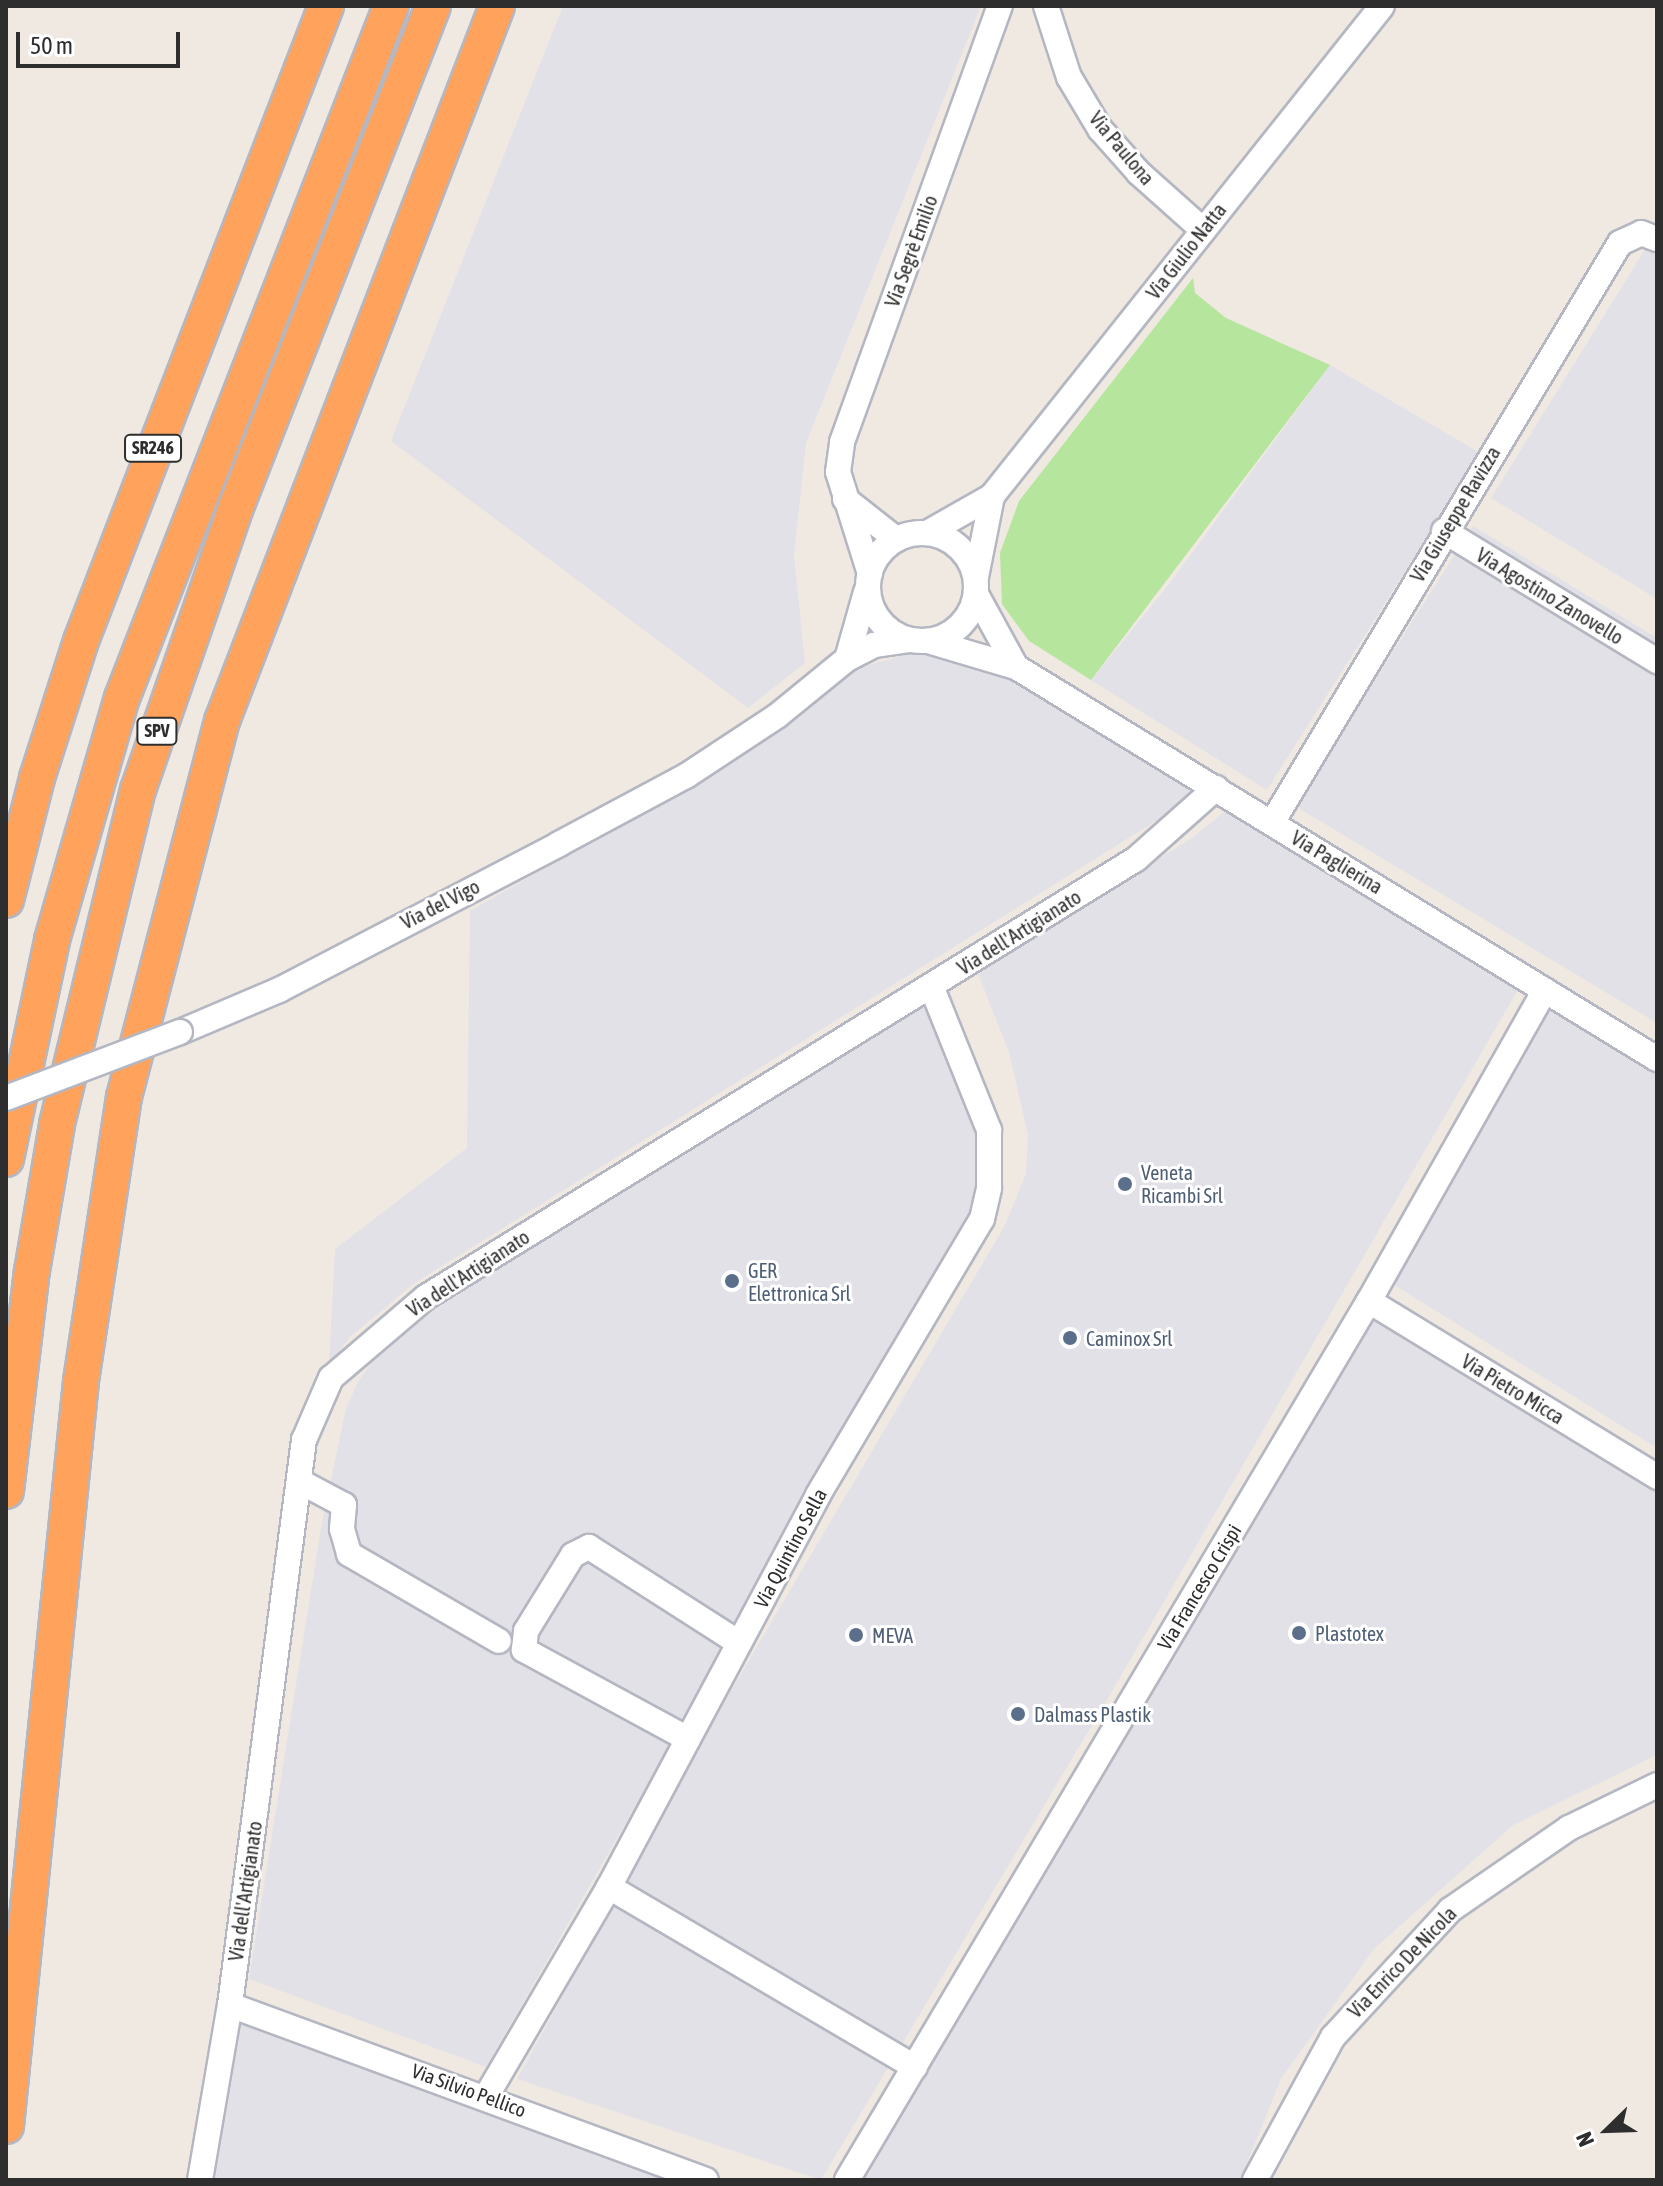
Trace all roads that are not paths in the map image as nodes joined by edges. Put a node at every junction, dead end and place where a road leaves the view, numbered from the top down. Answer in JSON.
{"nodes":[{"id":1,"x":326,"y":6,"type":"edge"},
{"id":2,"x":391,"y":6,"type":"edge"},
{"id":3,"x":433,"y":6,"type":"edge"},
{"id":4,"x":497,"y":6,"type":"edge"},
{"id":5,"x":1000,"y":6,"type":"edge"},
{"id":6,"x":1046,"y":6,"type":"edge"},
{"id":7,"x":1382,"y":6,"type":"edge"},
{"id":8,"x":1203,"y":230,"type":"junction"},
{"id":9,"x":1657,"y":239,"type":"edge"},
{"id":10,"x":992,"y":496,"type":"junction"},
{"id":11,"x":845,"y":499,"type":"junction"},
{"id":12,"x":1444,"y":531,"type":"junction"},
{"id":13,"x":929,"y":532,"type":"junction"},
{"id":14,"x":896,"y":539,"type":"junction"},
{"id":15,"x":868,"y":579,"type":"junction"},
{"id":16,"x":976,"y":586,"type":"junction"},
{"id":17,"x":919,"y":640,"type":"junction"},
{"id":18,"x":847,"y":659,"type":"junction"},
{"id":19,"x":1657,"y":661,"type":"edge"},
{"id":20,"x":1016,"y":667,"type":"junction"},
{"id":21,"x":1216,"y":788,"type":"junction"},
{"id":22,"x":1272,"y":823,"type":"junction"},
{"id":23,"x":6,"y":900,"type":"edge"},
{"id":24,"x":931,"y":986,"type":"junction"},
{"id":25,"x":1545,"y":990,"type":"junction"},
{"id":26,"x":1657,"y":1059,"type":"edge"},
{"id":27,"x":6,"y":1098,"type":"edge"},
{"id":28,"x":6,"y":1159,"type":"edge"},
{"id":29,"x":1369,"y":1301,"type":"junction"},
{"id":30,"x":1657,"y":1477,"type":"edge"},
{"id":31,"x":299,"y":1481,"type":"junction"},
{"id":32,"x":6,"y":1491,"type":"edge"},
{"id":33,"x":499,"y":1641,"type":"dead end"},
{"id":34,"x":739,"y":1643,"type":"junction"},
{"id":35,"x":688,"y":1739,"type":"junction"},
{"id":36,"x":1657,"y":1785,"type":"edge"},
{"id":37,"x":609,"y":1887,"type":"junction"},
{"id":38,"x":230,"y":2005,"type":"junction"},
{"id":39,"x":915,"y":2067,"type":"junction"},
{"id":40,"x":487,"y":2095,"type":"junction"},
{"id":41,"x":6,"y":2126,"type":"edge"},
{"id":42,"x":200,"y":2180,"type":"edge"},
{"id":43,"x":706,"y":2180,"type":"edge"},
{"id":44,"x":847,"y":2180,"type":"edge"},
{"id":45,"x":1255,"y":2180,"type":"edge"}],
"edges":[{"from":1,"to":23,"type":"highway","number":"SR246"},
{"from":2,"to":28,"type":"highway","number":"SPV"},
{"from":3,"to":32,"type":"highway","number":"SPV"},
{"from":4,"to":41,"type":"highway"},
{"from":5,"to":11,"type":"street","name":"Via Segrè Emilio"},
{"from":6,"to":8,"type":"street","name":"Via Paulona"},
{"from":7,"to":8,"type":"street","name":"Via Giulio Natta"},
{"from":8,"to":10,"type":"street","name":"Via Giulio Natta"},
{"from":9,"to":12,"type":"street","name":"Via Giuseppe Ravizza"},
{"from":10,"to":13,"type":"street","name":"Via Giulio Natta"},
{"from":10,"to":16,"type":"street","name":"Via Giulio Natta"},
{"from":11,"to":14,"type":"street"},
{"from":11,"to":15,"type":"street","name":"Via Segrè Emilio"},
{"from":12,"to":19,"type":"street","name":"Via Agostino Zanovello"},
{"from":12,"to":22,"type":"street","name":"Via Giuseppe Ravizza"},
{"from":13,"to":14,"type":"street"},
{"from":13,"to":16,"type":"street"},
{"from":14,"to":15,"type":"street"},
{"from":15,"to":17,"type":"street"},
{"from":15,"to":18,"type":"street"},
{"from":16,"to":17,"type":"street"},
{"from":16,"to":20,"type":"street"},
{"from":17,"to":18,"type":"street","name":"Via del Vigo"},
{"from":17,"to":20,"type":"street","name":"Via Paglierina"},
{"from":18,"to":27,"type":"street","name":"Via del Vigo","bridge":true},
{"from":20,"to":21,"type":"street","name":"Via Paglierina"},
{"from":21,"to":22,"type":"street","name":"Via Paglierina"},
{"from":21,"to":24,"type":"street","name":"Via dell'Artigianato"},
{"from":22,"to":25,"type":"street","name":"Via Paglierina"},
{"from":24,"to":31,"type":"street","name":"Via dell'Artigianato"},
{"from":24,"to":34,"type":"street","name":"Via Quintino Sella"},
{"from":25,"to":26,"type":"street","name":"Via Paglierina"},
{"from":25,"to":29,"type":"street","name":"Via Francesco Crispi"},
{"from":29,"to":30,"type":"street","name":"Via Pietro Micca"},
{"from":29,"to":39,"type":"street","name":"Via Francesco Crispi"},
{"from":31,"to":33,"type":"street"},
{"from":31,"to":38,"type":"street","name":"Via dell'Artigianato"},
{"from":34,"to":35,"type":"street","name":"Via Quintino Sella"},
{"from":34,"to":35,"type":"street"},
{"from":35,"to":37,"type":"street","name":"Via Quintino Sella"},
{"from":36,"to":45,"type":"street","name":"Via Enrico De Nicola"},
{"from":37,"to":39,"type":"street"},
{"from":37,"to":40,"type":"street","name":"Via Quintino Sella"},
{"from":38,"to":40,"type":"street","name":"Via Silvio Pellico"},
{"from":38,"to":42,"type":"street","name":"Via dell'Artigianato"},
{"from":39,"to":44,"type":"street","name":"Via Francesco Crispi"},
{"from":40,"to":43,"type":"street","name":"Via Silvio Pellico"}]}
